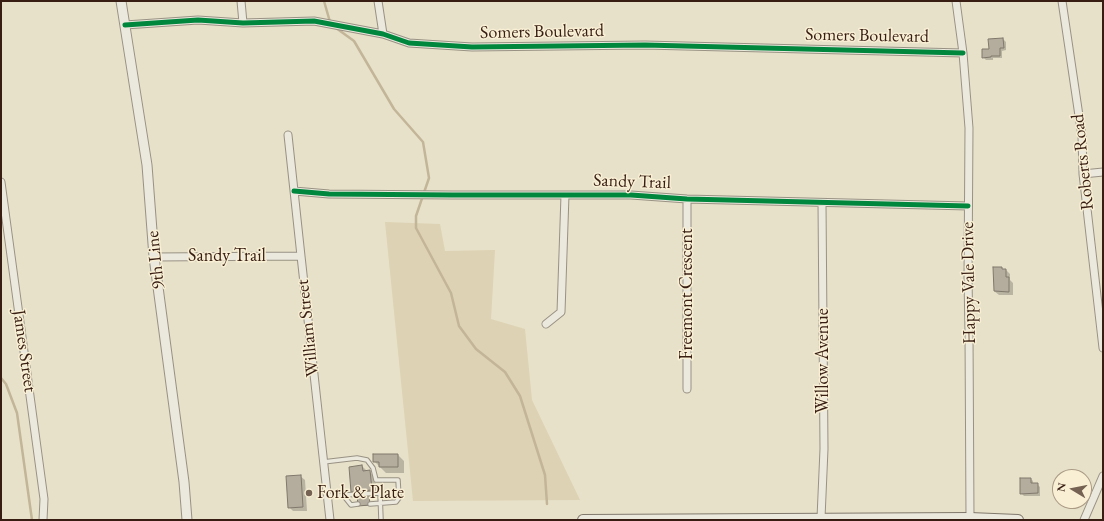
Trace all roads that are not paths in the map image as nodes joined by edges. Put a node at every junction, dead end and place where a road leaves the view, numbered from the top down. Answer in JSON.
{"nodes":[{"id":1,"x":121,"y":1,"type":"edge"},
{"id":2,"x":241,"y":1,"type":"edge"},
{"id":3,"x":378,"y":1,"type":"edge"},
{"id":4,"x":956,"y":1,"type":"edge"},
{"id":5,"x":1062,"y":1,"type":"edge"},
{"id":6,"x":243,"y":22,"type":"junction"},
{"id":7,"x":125,"y":25,"type":"junction"},
{"id":8,"x":383,"y":34,"type":"junction"},
{"id":9,"x":963,"y":53,"type":"junction"},
{"id":10,"x":288,"y":136,"type":"dead end"},
{"id":11,"x":1103,"y":172,"type":"edge"},
{"id":12,"x":1083,"y":174,"type":"junction"},
{"id":13,"x":1,"y":182,"type":"edge"},
{"id":14,"x":294,"y":191,"type":"junction"},
{"id":15,"x":565,"y":195,"type":"junction"},
{"id":16,"x":687,"y":198,"type":"junction"},
{"id":17,"x":822,"y":203,"type":"junction"},
{"id":18,"x":968,"y":206,"type":"junction"},
{"id":19,"x":300,"y":256,"type":"junction"},
{"id":20,"x":154,"y":257,"type":"junction"},
{"id":21,"x":546,"y":324,"type":"dead end"},
{"id":22,"x":1103,"y":348,"type":"edge"},
{"id":23,"x":687,"y":389,"type":"dead end"},
{"id":24,"x":323,"y":462,"type":"junction"},
{"id":25,"x":1103,"y":476,"type":"edge"},
{"id":26,"x":343,"y":495,"type":"junction"},
{"id":27,"x":327,"y":496,"type":"junction"},
{"id":28,"x":381,"y":503,"type":"junction"},
{"id":29,"x":358,"y":504,"type":"dead end"},
{"id":30,"x":370,"y":504,"type":"dead end"},
{"id":31,"x":821,"y":518,"type":"junction"},
{"id":32,"x":970,"y":518,"type":"junction"},
{"id":33,"x":43,"y":520,"type":"edge"},
{"id":34,"x":187,"y":520,"type":"edge"},
{"id":35,"x":330,"y":520,"type":"edge"},
{"id":36,"x":381,"y":520,"type":"edge"},
{"id":37,"x":583,"y":520,"type":"edge"},
{"id":38,"x":635,"y":520,"type":"edge"},
{"id":39,"x":1018,"y":520,"type":"edge"},
{"id":40,"x":1084,"y":520,"type":"edge"}],
"edges":[{"from":1,"to":7,"type":"street","name":"9th Line"},
{"from":2,"to":6,"type":"street"},
{"from":3,"to":8,"type":"street"},
{"from":4,"to":9,"type":"street","name":"Happy Vale Drive"},
{"from":5,"to":12,"type":"street","name":"Roberts Road"},
{"from":6,"to":7,"type":"street","name":"Somers Boulevard"},
{"from":6,"to":8,"type":"street","name":"Somers Boulevard"},
{"from":7,"to":20,"type":"street","name":"9th Line"},
{"from":8,"to":9,"type":"street","name":"Somers Boulevard"},
{"from":9,"to":18,"type":"street","name":"Happy Vale Drive"},
{"from":10,"to":14,"type":"street","name":"William Street"},
{"from":11,"to":12,"type":"street"},
{"from":12,"to":22,"type":"street","name":"Roberts Road"},
{"from":13,"to":33,"type":"street","name":"James Street"},
{"from":14,"to":15,"type":"street","name":"Sandy Trail"},
{"from":14,"to":19,"type":"street","name":"William Street"},
{"from":15,"to":16,"type":"street","name":"Sandy Trail"},
{"from":15,"to":21,"type":"street"},
{"from":16,"to":17,"type":"street","name":"Sandy Trail"},
{"from":16,"to":23,"type":"street","name":"Freemont Crescent"},
{"from":17,"to":18,"type":"street","name":"Sandy Trail"},
{"from":17,"to":31,"type":"street","name":"Willow Avenue"},
{"from":18,"to":32,"type":"street","name":"Happy Vale Drive"},
{"from":19,"to":20,"type":"street","name":"Sandy Trail"},
{"from":19,"to":24,"type":"street","name":"William Street"},
{"from":20,"to":34,"type":"street","name":"9th Line"},
{"from":24,"to":27,"type":"street","name":"William Street"},
{"from":24,"to":28,"type":"lane"},
{"from":25,"to":40,"type":"street"},
{"from":26,"to":27,"type":"lane"},
{"from":26,"to":28,"type":"lane"},
{"from":26,"to":29,"type":"lane"},
{"from":27,"to":35,"type":"street","name":"William Street"},
{"from":28,"to":30,"type":"lane"},
{"from":28,"to":36,"type":"lane"},
{"from":31,"to":32,"type":"main road"},
{"from":31,"to":38,"type":"main road"},
{"from":32,"to":39,"type":"main road"},
{"from":37,"to":38,"type":"main road"}]}
